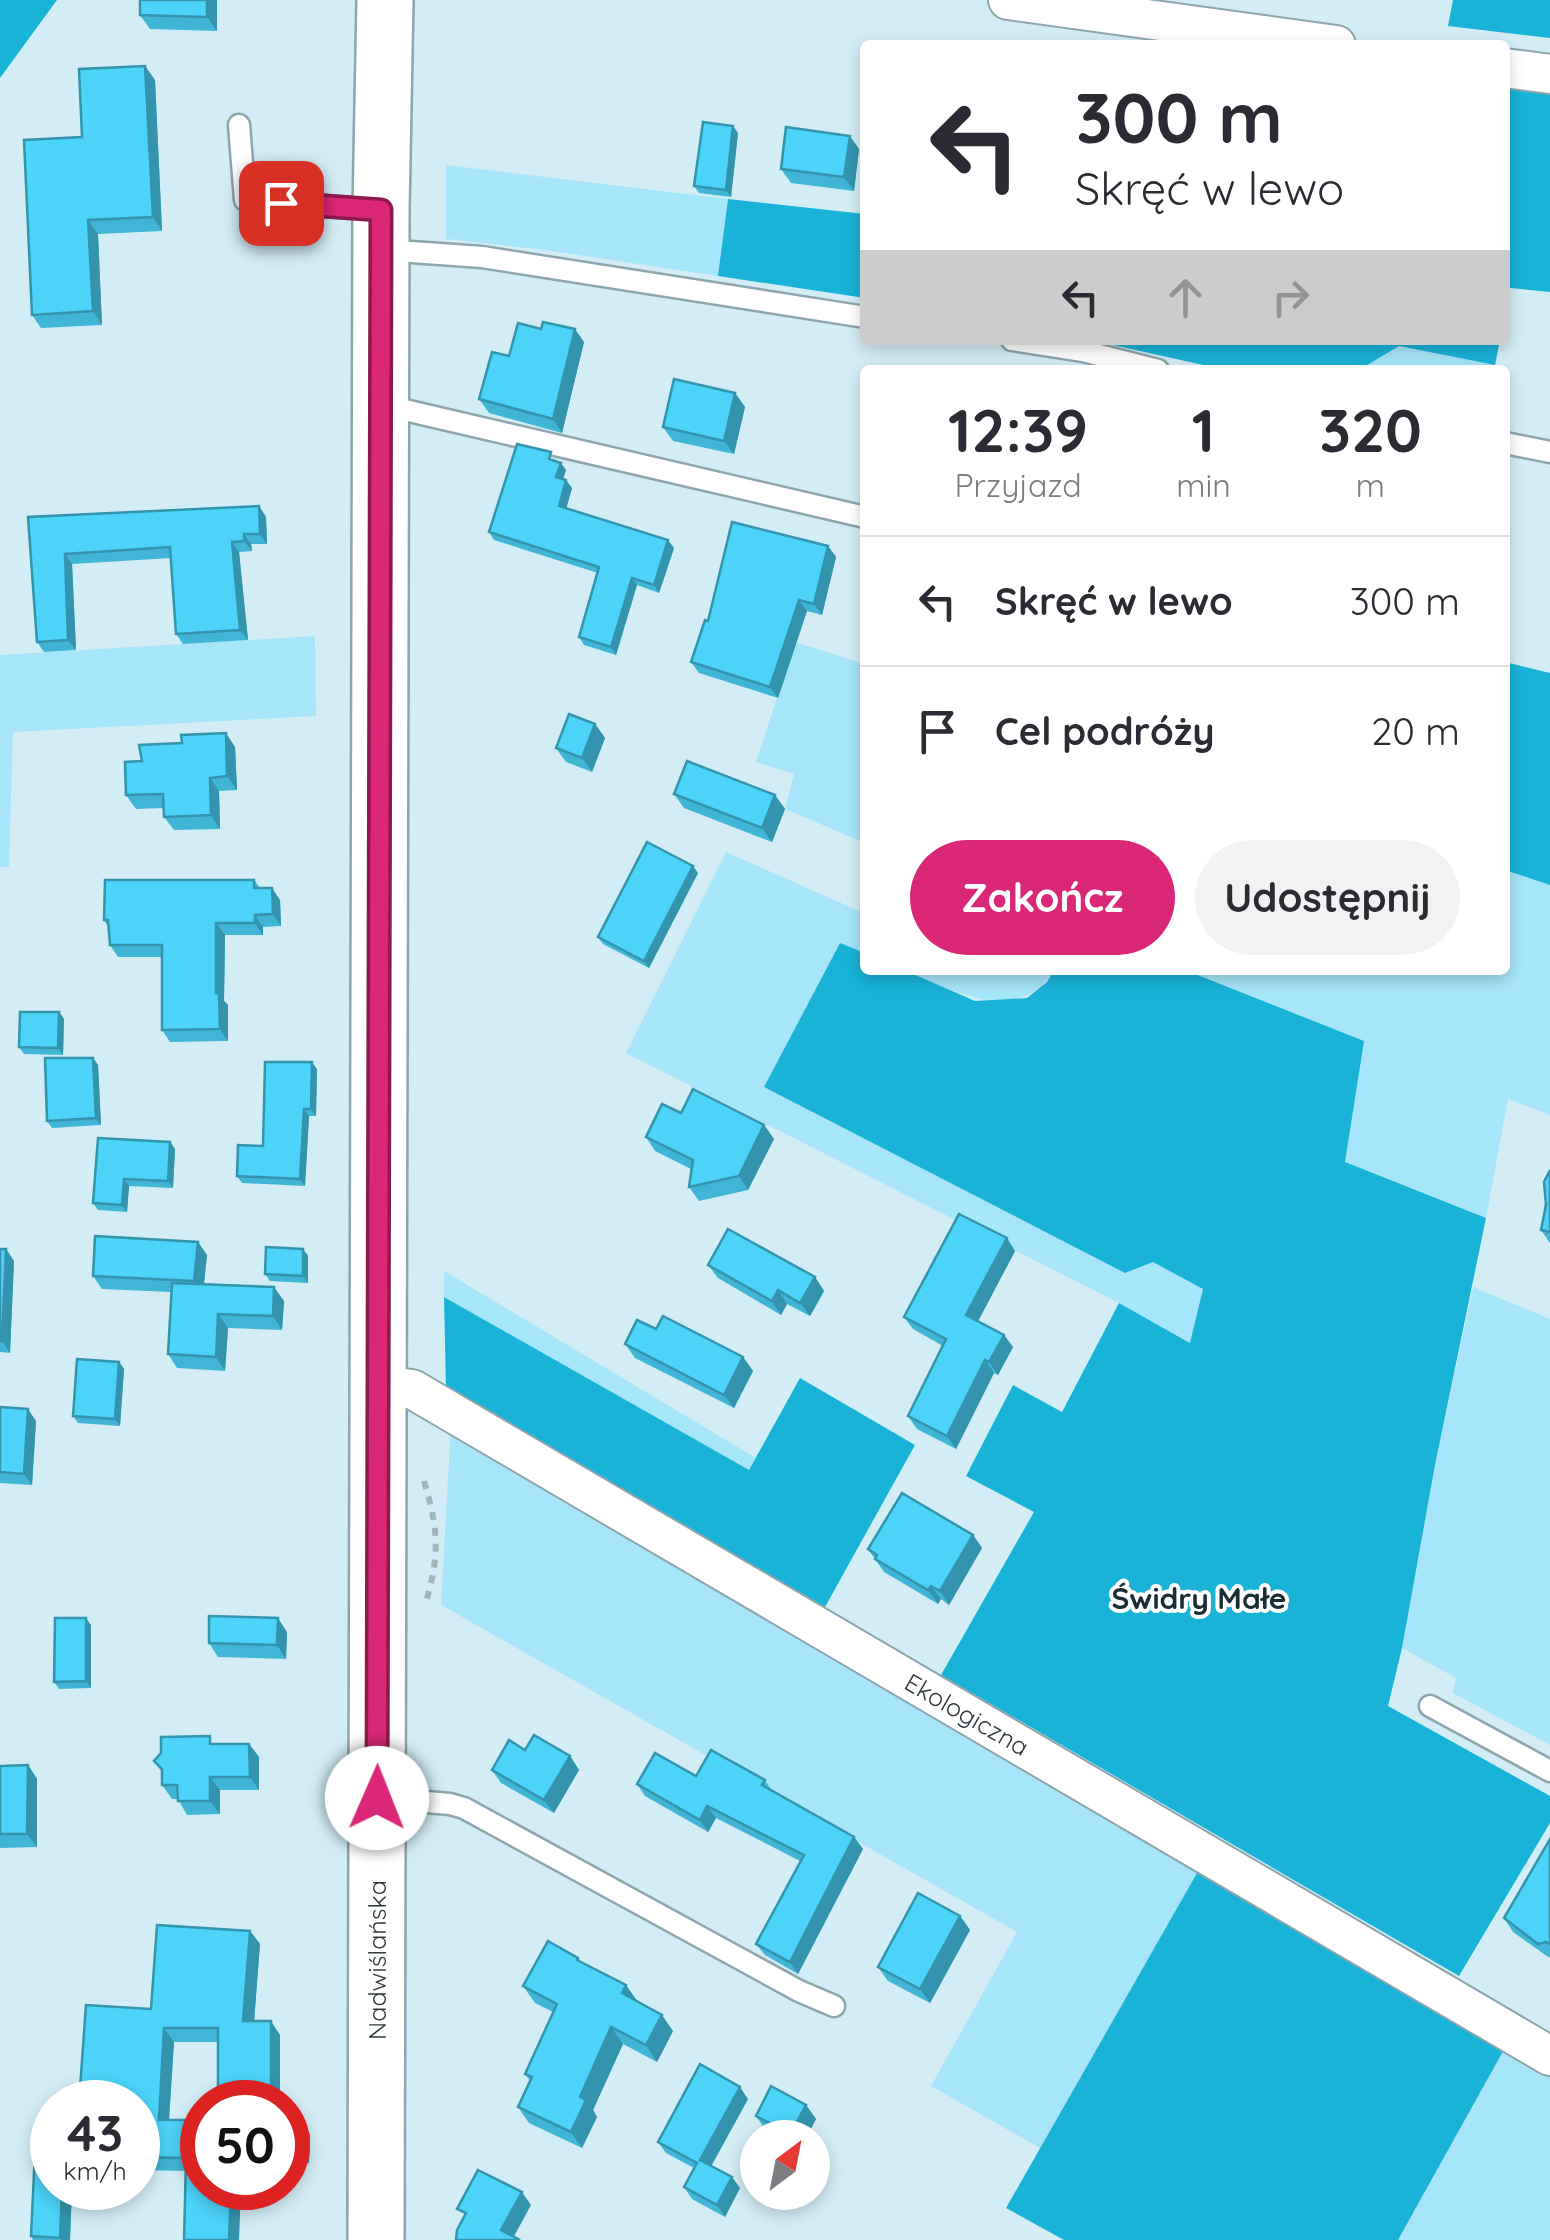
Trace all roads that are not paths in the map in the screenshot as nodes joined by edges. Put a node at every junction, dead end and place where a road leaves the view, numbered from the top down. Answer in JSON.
{"nodes":[{"id":1,"x":385,"y":0,"type":"edge"},
{"id":2,"x":1008,"y":0,"type":"edge"},
{"id":3,"x":1300,"y":40,"type":"edge"},
{"id":4,"x":1510,"y":69,"type":"edge"},
{"id":5,"x":1549,"y":74,"type":"edge"},
{"id":6,"x":239,"y":125,"type":"dead end"},
{"id":7,"x":381,"y":230,"type":"junction"},
{"id":8,"x":860,"y":316,"type":"edge"},
{"id":9,"x":1045,"y":345,"type":"edge"},
{"id":10,"x":1139,"y":365,"type":"edge"},
{"id":11,"x":381,"y":405,"type":"junction"},
{"id":12,"x":1510,"y":444,"type":"edge"},
{"id":13,"x":1550,"y":452,"type":"edge"},
{"id":14,"x":860,"y":516,"type":"edge"},
{"id":15,"x":380,"y":1386,"type":"junction"},
{"id":16,"x":1430,"y":1706,"type":"dead end"},
{"id":17,"x":1550,"y":1771,"type":"edge"},
{"id":18,"x":377,"y":1798,"type":"junction"},
{"id":19,"x":834,"y":2006,"type":"dead end"},
{"id":20,"x":1550,"y":2056,"type":"edge"},
{"id":21,"x":376,"y":2240,"type":"edge"}],
"edges":[{"from":1,"to":7,"type":"main road","name":"Nadwiślańska"},
{"from":2,"to":3,"type":"street"},
{"from":4,"to":5,"type":"street"},
{"from":6,"to":7,"type":"lane"},
{"from":7,"to":8,"type":"lane"},
{"from":7,"to":11,"type":"main road","name":"Nadwiślańska"},
{"from":9,"to":10,"type":"lane"},
{"from":11,"to":14,"type":"lane"},
{"from":11,"to":15,"type":"main road","name":"Nadwiślańska"},
{"from":12,"to":13,"type":"lane"},
{"from":15,"to":18,"type":"main road","name":"Nadwiślańska"},
{"from":15,"to":20,"type":"street","name":"Ekologiczna"},
{"from":16,"to":17,"type":"lane"},
{"from":18,"to":19,"type":"lane"},
{"from":18,"to":21,"type":"main road","name":"Nadwiślańska"}]}
